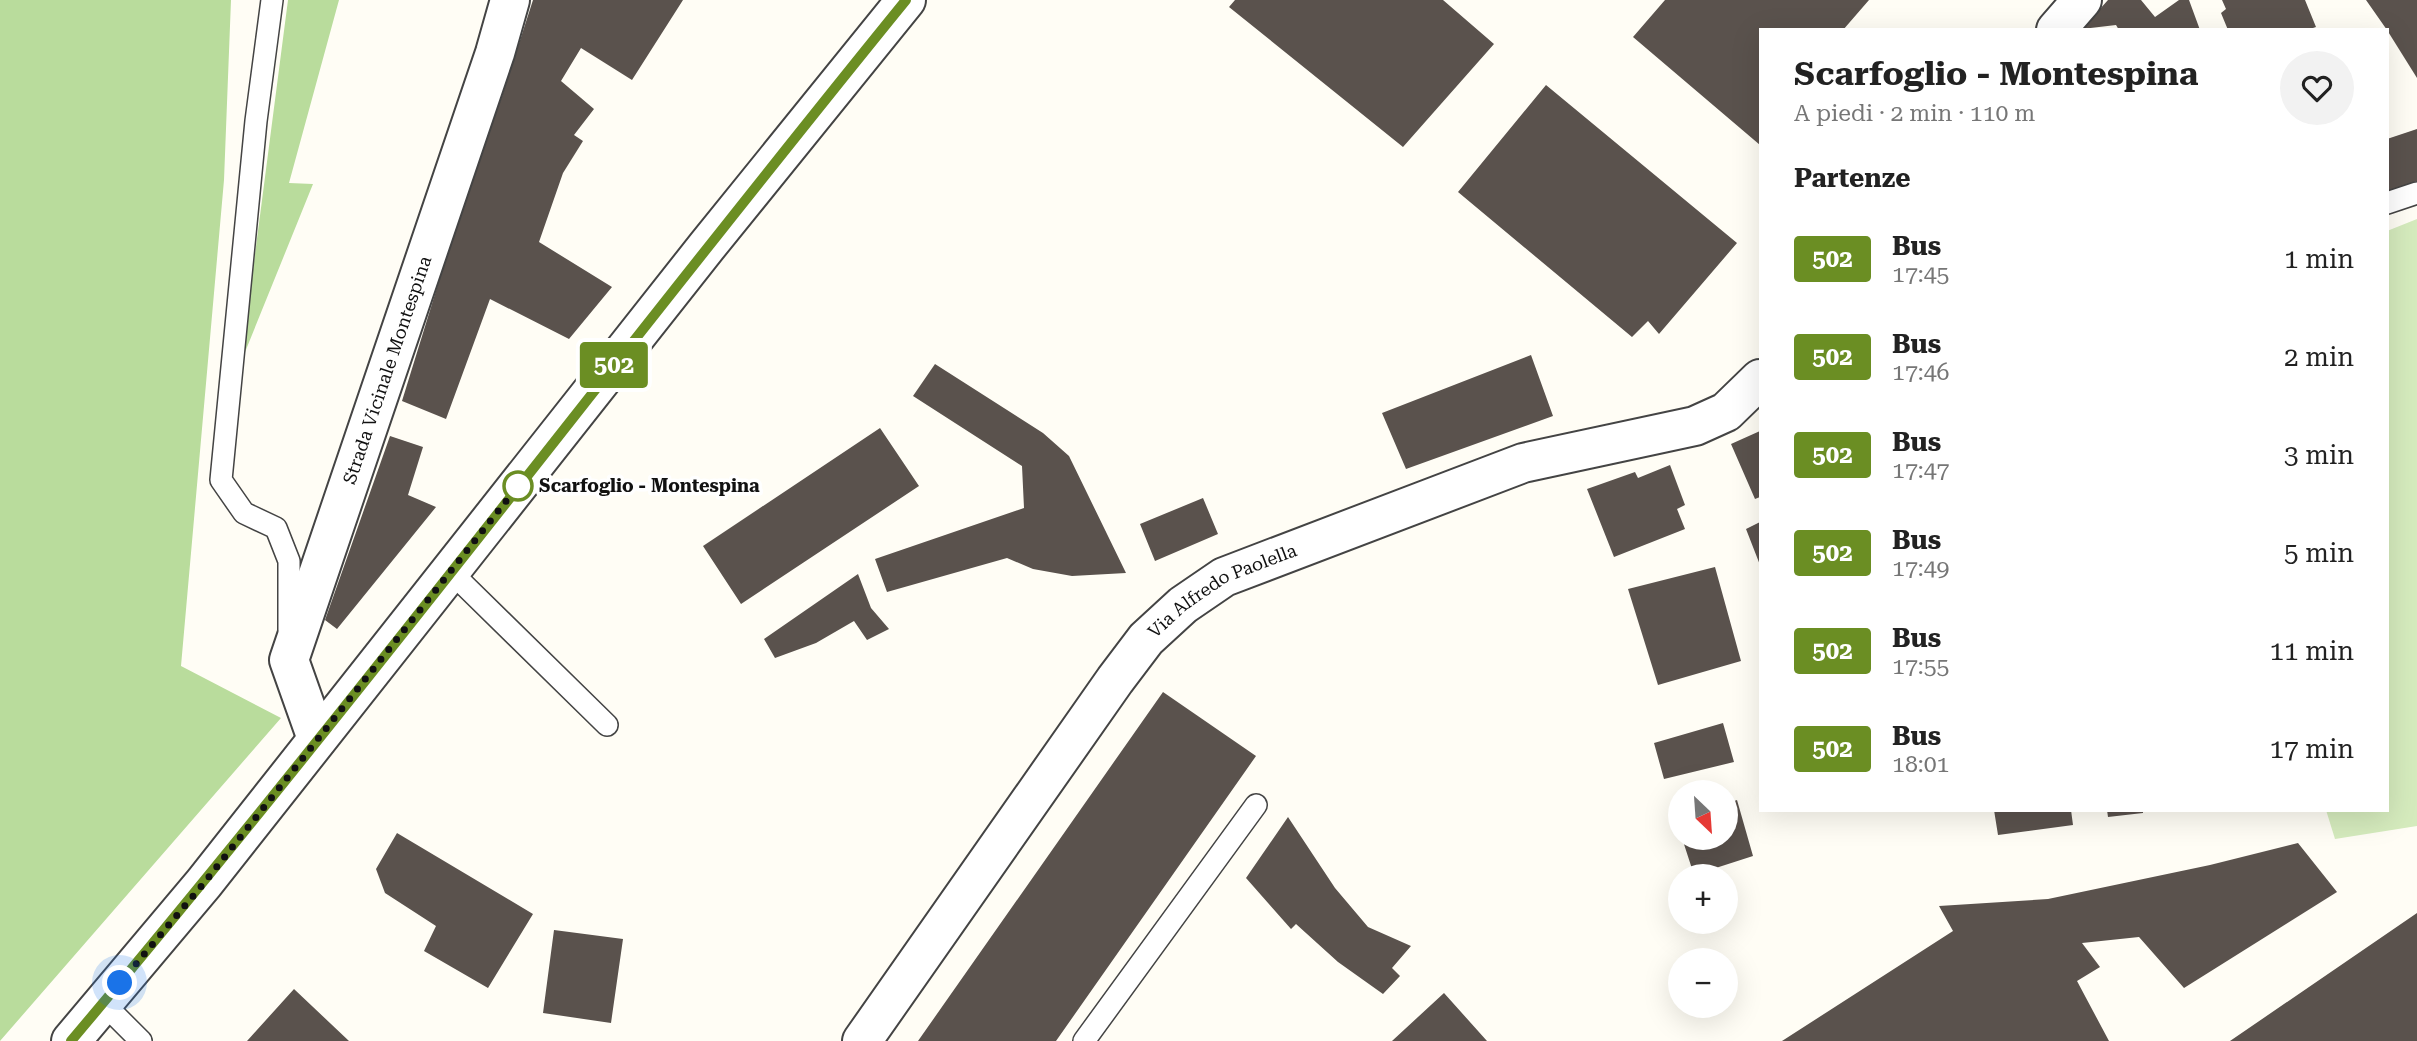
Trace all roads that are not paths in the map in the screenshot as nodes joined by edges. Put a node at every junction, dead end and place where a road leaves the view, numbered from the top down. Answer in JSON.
{"nodes":[{"id":1,"x":272,"y":0,"type":"edge"},
{"id":2,"x":510,"y":0,"type":"edge"},
{"id":3,"x":906,"y":0,"type":"edge"},
{"id":4,"x":2082,"y":0,"type":"edge"},
{"id":5,"x":2058,"y":28,"type":"edge"},
{"id":6,"x":2417,"y":193,"type":"edge"},
{"id":7,"x":2389,"y":202,"type":"edge"},
{"id":8,"x":1759,"y":380,"type":"edge"},
{"id":9,"x":450,"y":571,"type":"junction"},
{"id":10,"x":289,"y":660,"type":"junction"},
{"id":11,"x":607,"y":725,"type":"dead end"},
{"id":12,"x":317,"y":739,"type":"junction"},
{"id":13,"x":1256,"y":805,"type":"dead end"},
{"id":14,"x":103,"y":1003,"type":"junction"},
{"id":15,"x":71,"y":1041,"type":"edge"},
{"id":16,"x":141,"y":1041,"type":"edge"},
{"id":17,"x":862,"y":1041,"type":"edge"},
{"id":18,"x":1084,"y":1041,"type":"edge"}],
"edges":[{"from":1,"to":10,"type":"lane"},
{"from":2,"to":10,"type":"street","name":"Strada Vicinale Montespina"},
{"from":3,"to":9,"type":"street"},
{"from":4,"to":5,"type":"street"},
{"from":6,"to":7,"type":"lane"},
{"from":8,"to":17,"type":"street","name":"Via Alfredo Paolella"},
{"from":9,"to":11,"type":"lane"},
{"from":9,"to":12,"type":"street"},
{"from":10,"to":12,"type":"street"},
{"from":12,"to":14,"type":"street"},
{"from":13,"to":18,"type":"lane"},
{"from":14,"to":15,"type":"street"},
{"from":14,"to":16,"type":"lane"}]}
